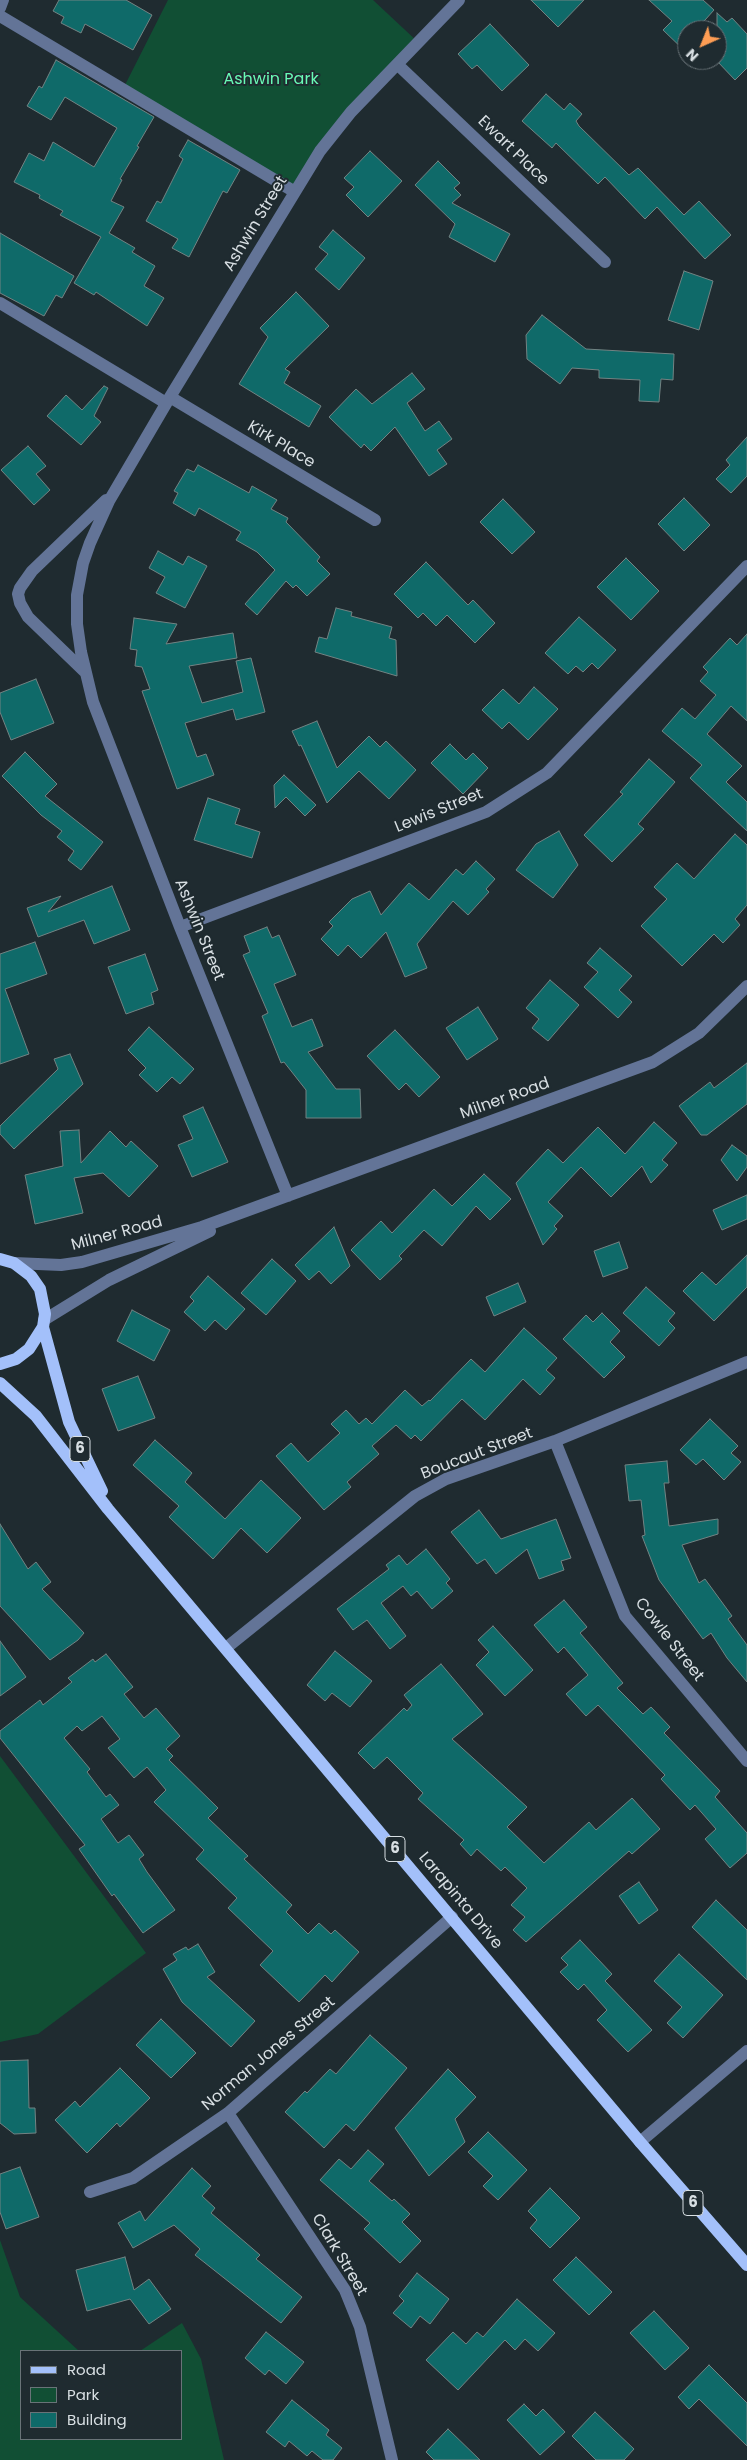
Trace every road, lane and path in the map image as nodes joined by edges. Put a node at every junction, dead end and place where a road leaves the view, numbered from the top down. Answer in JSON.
{"nodes":[{"id":1,"x":2,"y":0,"type":"edge"},
{"id":2,"x":459,"y":0,"type":"edge"},
{"id":3,"x":0,"y":8,"type":"edge"},
{"id":4,"x":0,"y":16,"type":"edge"},
{"id":5,"x":398,"y":65,"type":"junction"},
{"id":6,"x":295,"y":192,"type":"junction"},
{"id":7,"x":605,"y":262,"type":"dead end"},
{"id":8,"x":0,"y":303,"type":"edge"},
{"id":9,"x":168,"y":400,"type":"junction"},
{"id":10,"x":115,"y":492,"type":"junction"},
{"id":11,"x":375,"y":520,"type":"dead end"},
{"id":12,"x":747,"y":566,"type":"edge"},
{"id":13,"x":85,"y":672,"type":"junction"},
{"id":14,"x":180,"y":927,"type":"junction"},
{"id":15,"x":745,"y":991,"type":"edge"},
{"id":16,"x":288,"y":1196,"type":"junction"},
{"id":17,"x":255,"y":1209,"type":"junction"},
{"id":18,"x":5,"y":1258,"type":"edge"},
{"id":19,"x":44,"y":1324,"type":"junction"},
{"id":20,"x":747,"y":1362,"type":"edge"},
{"id":21,"x":0,"y":1364,"type":"edge"},
{"id":22,"x":0,"y":1383,"type":"edge"},
{"id":23,"x":555,"y":1441,"type":"junction"},
{"id":24,"x":149,"y":1556,"type":"junction"},
{"id":25,"x":226,"y":1648,"type":"junction"},
{"id":26,"x":747,"y":1762,"type":"edge"},
{"id":27,"x":452,"y":1917,"type":"junction"},
{"id":28,"x":747,"y":2051,"type":"edge"},
{"id":29,"x":228,"y":2113,"type":"junction"},
{"id":30,"x":640,"y":2142,"type":"junction"},
{"id":31,"x":90,"y":2192,"type":"dead end"},
{"id":32,"x":747,"y":2265,"type":"edge"},
{"id":33,"x":392,"y":2460,"type":"edge"}],
"edges":[{"from":1,"to":3,"type":"street"},
{"from":2,"to":5,"type":"street","name":"Ashwin Street"},
{"from":4,"to":6,"type":"street"},
{"from":5,"to":6,"type":"street","name":"Ashwin Street"},
{"from":5,"to":7,"type":"street","name":"Ewart Place"},
{"from":6,"to":9,"type":"street","name":"Ashwin Street"},
{"from":8,"to":9,"type":"street","name":"Kirk Place"},
{"from":9,"to":10,"type":"street","name":"Ashwin Street"},
{"from":9,"to":11,"type":"street","name":"Kirk Place"},
{"from":10,"to":13,"type":"street","name":"Ashwin Street"},
{"from":10,"to":13,"type":"street","name":"Ashwin Street"},
{"from":12,"to":14,"type":"street","name":"Lewis Street"},
{"from":13,"to":14,"type":"street","name":"Ashwin Street"},
{"from":14,"to":16,"type":"street","name":"Ashwin Street"},
{"from":15,"to":16,"type":"street","name":"Milner Road"},
{"from":16,"to":17,"type":"street","name":"Milner Road"},
{"from":17,"to":18,"type":"street","name":"Milner Road"},
{"from":17,"to":19,"type":"street","name":"Milner Road"},
{"from":18,"to":19,"type":"main road","number":"6"},
{"from":19,"to":21,"type":"main road"},
{"from":19,"to":24,"type":"main road","name":"Larapinta Drive","number":"6"},
{"from":20,"to":23,"type":"street","name":"Boucaut Street"},
{"from":22,"to":24,"type":"main road","name":"Larapinta Drive","number":"6"},
{"from":23,"to":25,"type":"street","name":"Boucaut Street"},
{"from":23,"to":26,"type":"street","name":"Cowle Street"},
{"from":24,"to":25,"type":"main road","name":"Larapinta Drive","number":"6"},
{"from":25,"to":27,"type":"main road","name":"Larapinta Drive","number":"6"},
{"from":27,"to":29,"type":"street","name":"Norman Jones Street"},
{"from":27,"to":30,"type":"main road","name":"Larapinta Drive","number":"6"},
{"from":28,"to":30,"type":"street"},
{"from":29,"to":31,"type":"street","name":"Norman Jones Street"},
{"from":29,"to":33,"type":"street","name":"Clark Street"},
{"from":30,"to":32,"type":"main road","name":"Larapinta Drive","number":"6"}]}
